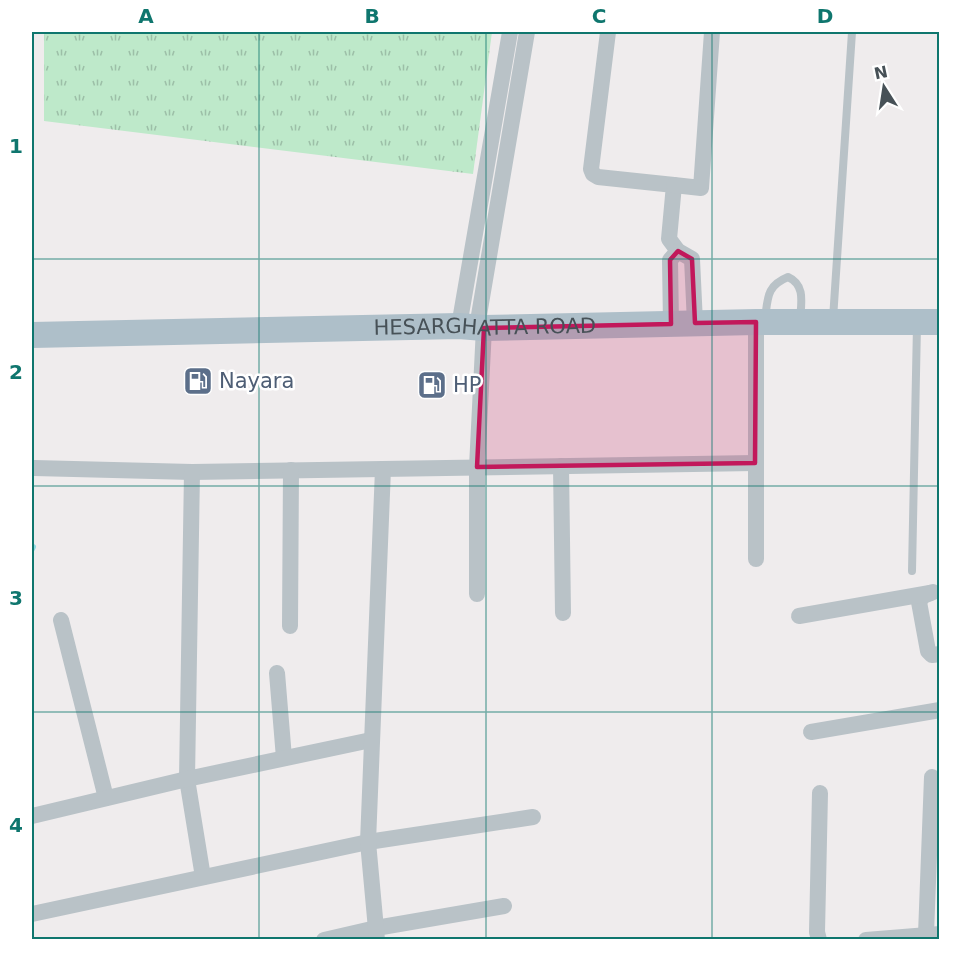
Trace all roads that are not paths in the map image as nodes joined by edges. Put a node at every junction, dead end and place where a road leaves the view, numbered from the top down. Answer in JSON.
{"nodes":[{"id":1,"x":510,"y":32,"type":"edge"},
{"id":2,"x":526,"y":32,"type":"edge"},
{"id":3,"x":608,"y":32,"type":"edge"},
{"id":4,"x":712,"y":32,"type":"edge"},
{"id":5,"x":852,"y":32,"type":"edge"},
{"id":6,"x":674,"y":185,"type":"junction"},
{"id":7,"x":678,"y":250,"type":"junction"},
{"id":8,"x":761,"y":322,"type":"junction"},
{"id":9,"x":800,"y":322,"type":"junction"},
{"id":10,"x":833,"y":322,"type":"junction"},
{"id":11,"x":928,"y":322,"type":"edge"},
{"id":12,"x":683,"y":324,"type":"junction"},
{"id":13,"x":474,"y":327,"type":"junction"},
{"id":14,"x":32,"y":335,"type":"edge"},
{"id":15,"x":755,"y":463,"type":"junction"},
{"id":16,"x":561,"y":466,"type":"junction"},
{"id":17,"x":477,"y":467,"type":"junction"},
{"id":18,"x":34,"y":468,"type":"dead end"},
{"id":19,"x":383,"y":469,"type":"junction"},
{"id":20,"x":291,"y":470,"type":"junction"},
{"id":21,"x":192,"y":472,"type":"junction"},
{"id":22,"x":756,"y":559,"type":"dead end"},
{"id":23,"x":912,"y":571,"type":"dead end"},
{"id":24,"x":935,"y":592,"type":"edge"},
{"id":25,"x":477,"y":594,"type":"dead end"},
{"id":26,"x":562,"y":613,"type":"dead end"},
{"id":27,"x":799,"y":616,"type":"dead end"},
{"id":28,"x":61,"y":620,"type":"dead end"},
{"id":29,"x":290,"y":626,"type":"dead end"},
{"id":30,"x":939,"y":654,"type":"edge"},
{"id":31,"x":277,"y":673,"type":"dead end"},
{"id":32,"x":939,"y":710,"type":"edge"},
{"id":33,"x":811,"y":732,"type":"dead end"},
{"id":34,"x":371,"y":740,"type":"junction"},
{"id":35,"x":284,"y":758,"type":"junction"},
{"id":36,"x":932,"y":777,"type":"dead end"},
{"id":37,"x":187,"y":779,"type":"junction"},
{"id":38,"x":820,"y":793,"type":"dead end"},
{"id":39,"x":106,"y":798,"type":"junction"},
{"id":40,"x":935,"y":802,"type":"edge"},
{"id":41,"x":32,"y":816,"type":"edge"},
{"id":42,"x":533,"y":817,"type":"dead end"},
{"id":43,"x":368,"y":842,"type":"junction"},
{"id":44,"x":203,"y":877,"type":"junction"},
{"id":45,"x":504,"y":906,"type":"dead end"},
{"id":46,"x":32,"y":914,"type":"edge"},
{"id":47,"x":377,"y":934,"type":"edge"},
{"id":48,"x":933,"y":934,"type":"edge"},
{"id":49,"x":324,"y":939,"type":"edge"},
{"id":50,"x":819,"y":939,"type":"edge"},
{"id":51,"x":866,"y":939,"type":"edge"}],
"edges":[{"from":1,"to":13,"type":"street"},
{"from":2,"to":13,"type":"street"},
{"from":3,"to":6,"type":"street"},
{"from":4,"to":6,"type":"street"},
{"from":5,"to":10,"type":"lane"},
{"from":6,"to":7,"type":"street"},
{"from":7,"to":12,"type":"street"},
{"from":7,"to":12,"type":"street"},
{"from":8,"to":9,"type":"main road","name":"HESARGHATTA ROAD"},
{"from":8,"to":9,"type":"lane"},
{"from":8,"to":12,"type":"main road","name":"HESARGHATTA ROAD"},
{"from":8,"to":15,"type":"street"},
{"from":9,"to":10,"type":"main road","name":"HESARGHATTA ROAD"},
{"from":10,"to":11,"type":"main road","name":"HESARGHATTA ROAD"},
{"from":11,"to":23,"type":"lane"},
{"from":12,"to":13,"type":"main road","name":"HESARGHATTA ROAD"},
{"from":13,"to":14,"type":"main road","name":"HESARGHATTA ROAD"},
{"from":13,"to":17,"type":"street"},
{"from":15,"to":16,"type":"street"},
{"from":15,"to":22,"type":"street"},
{"from":16,"to":17,"type":"street"},
{"from":16,"to":26,"type":"street"},
{"from":17,"to":19,"type":"street"},
{"from":17,"to":25,"type":"street"},
{"from":18,"to":21,"type":"street"},
{"from":19,"to":20,"type":"street"},
{"from":19,"to":34,"type":"street"},
{"from":20,"to":21,"type":"street"},
{"from":20,"to":29,"type":"street"},
{"from":21,"to":37,"type":"street"},
{"from":24,"to":27,"type":"street"},
{"from":24,"to":30,"type":"street"},
{"from":28,"to":39,"type":"street"},
{"from":31,"to":35,"type":"street"},
{"from":32,"to":33,"type":"street"},
{"from":34,"to":35,"type":"street"},
{"from":34,"to":43,"type":"street"},
{"from":35,"to":37,"type":"street"},
{"from":36,"to":40,"type":"street"},
{"from":37,"to":39,"type":"street"},
{"from":37,"to":44,"type":"street"},
{"from":38,"to":50,"type":"street"},
{"from":39,"to":41,"type":"street"},
{"from":40,"to":48,"type":"street"},
{"from":42,"to":43,"type":"street"},
{"from":43,"to":44,"type":"street"},
{"from":43,"to":47,"type":"street"},
{"from":44,"to":46,"type":"street"},
{"from":45,"to":47,"type":"street"},
{"from":47,"to":49,"type":"street"},
{"from":48,"to":51,"type":"street"}]}
